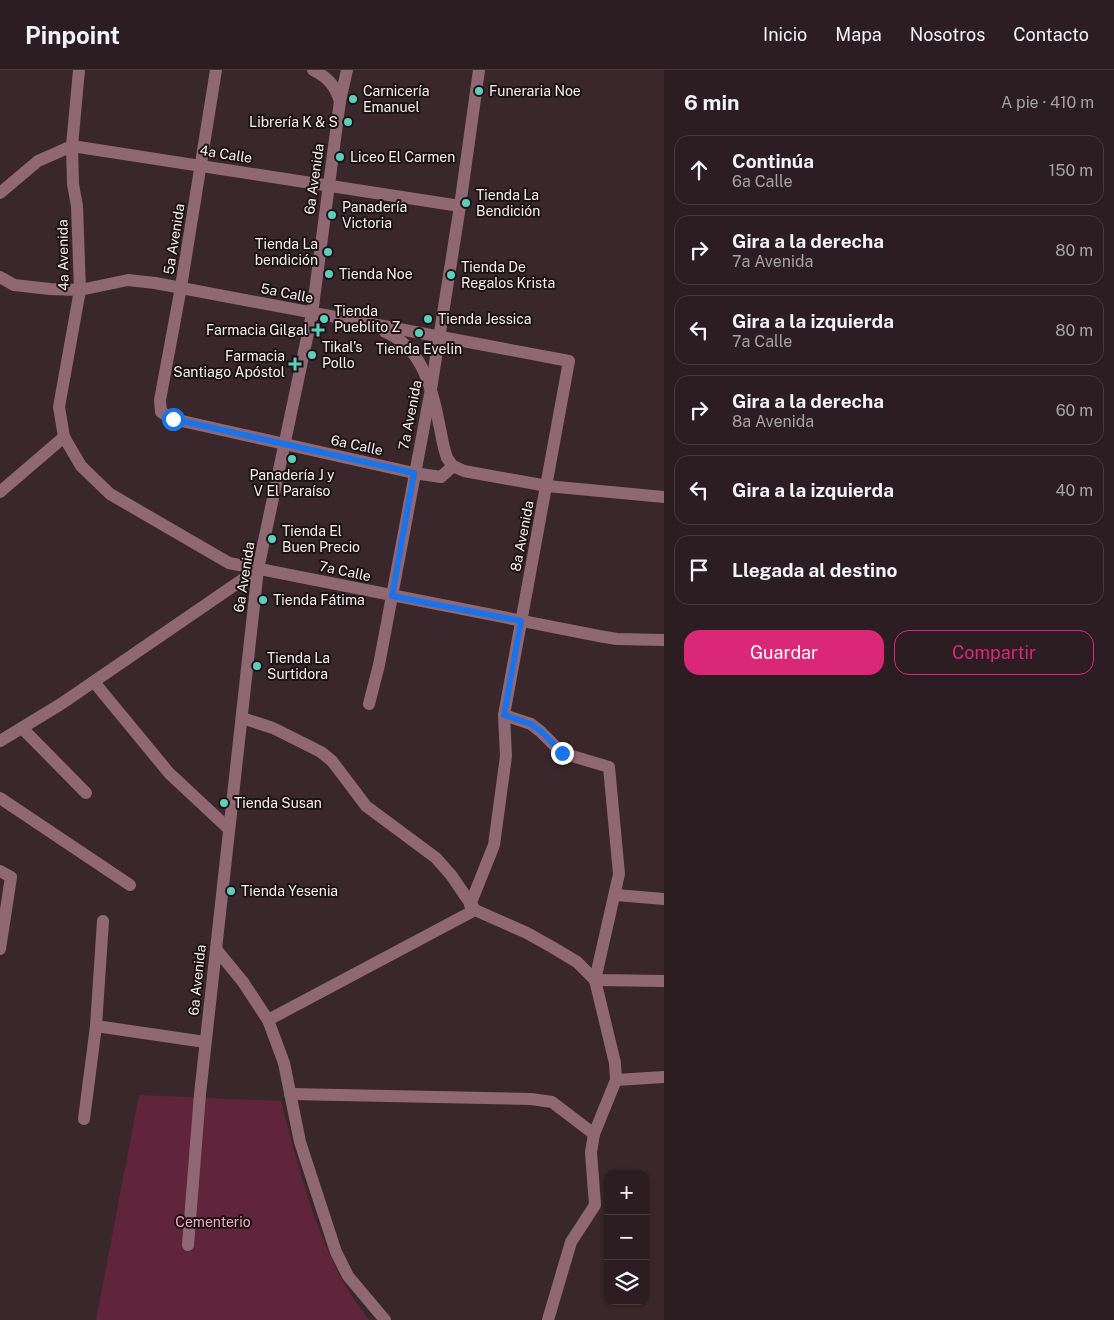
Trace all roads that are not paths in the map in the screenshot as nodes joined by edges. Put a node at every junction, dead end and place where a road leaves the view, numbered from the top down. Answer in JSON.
{"nodes":[{"id":1,"x":79,"y":70,"type":"edge"},
{"id":2,"x":216,"y":70,"type":"edge"},
{"id":3,"x":313,"y":70,"type":"edge"},
{"id":4,"x":347,"y":70,"type":"edge"},
{"id":5,"x":479,"y":70,"type":"edge"},
{"id":6,"x":340,"y":101,"type":"junction"},
{"id":7,"x":72,"y":146,"type":"junction"},
{"id":8,"x":201,"y":166,"type":"junction"},
{"id":9,"x":328,"y":186,"type":"junction"},
{"id":10,"x":0,"y":193,"type":"edge"},
{"id":11,"x":460,"y":206,"type":"junction"},
{"id":12,"x":0,"y":277,"type":"edge"},
{"id":13,"x":181,"y":287,"type":"junction"},
{"id":14,"x":80,"y":290,"type":"junction"},
{"id":15,"x":312,"y":314,"type":"junction"},
{"id":16,"x":352,"y":321,"type":"junction"},
{"id":17,"x":438,"y":338,"type":"junction"},
{"id":18,"x":569,"y":362,"type":"joint"},
{"id":19,"x":431,"y":389,"type":"junction"},
{"id":20,"x":161,"y":412,"type":"joint"},
{"id":21,"x":64,"y":437,"type":"junction"},
{"id":22,"x":285,"y":445,"type":"junction"},
{"id":23,"x":453,"y":466,"type":"junction"},
{"id":24,"x":414,"y":473,"type":"junction"},
{"id":25,"x":547,"y":486,"type":"junction"},
{"id":26,"x":0,"y":492,"type":"edge"},
{"id":27,"x":664,"y":497,"type":"edge"},
{"id":28,"x":258,"y":568,"type":"junction"},
{"id":29,"x":392,"y":596,"type":"junction"},
{"id":30,"x":521,"y":621,"type":"junction"},
{"id":31,"x":664,"y":640,"type":"edge"},
{"id":32,"x":94,"y":682,"type":"junction"},
{"id":33,"x":369,"y":704,"type":"dead end"},
{"id":34,"x":504,"y":715,"type":"junction"},
{"id":35,"x":242,"y":718,"type":"junction"},
{"id":36,"x":22,"y":728,"type":"junction"},
{"id":37,"x":0,"y":741,"type":"edge"},
{"id":38,"x":86,"y":794,"type":"dead end"},
{"id":39,"x":0,"y":798,"type":"edge"},
{"id":40,"x":229,"y":830,"type":"junction"},
{"id":41,"x":0,"y":871,"type":"edge"},
{"id":42,"x":130,"y":885,"type":"dead end"},
{"id":43,"x":616,"y":894,"type":"junction"},
{"id":44,"x":664,"y":899,"type":"edge"},
{"id":45,"x":473,"y":908,"type":"junction"},
{"id":46,"x":103,"y":921,"type":"dead end"},
{"id":47,"x":0,"y":949,"type":"edge"},
{"id":48,"x":216,"y":949,"type":"junction"},
{"id":49,"x":596,"y":980,"type":"junction"},
{"id":50,"x":664,"y":981,"type":"edge"},
{"id":51,"x":268,"y":1020,"type":"junction"},
{"id":52,"x":96,"y":1026,"type":"junction"},
{"id":53,"x":206,"y":1042,"type":"junction"},
{"id":54,"x":664,"y":1077,"type":"edge"},
{"id":55,"x":616,"y":1080,"type":"junction"},
{"id":56,"x":290,"y":1094,"type":"junction"},
{"id":57,"x":84,"y":1119,"type":"dead end"},
{"id":58,"x":594,"y":1134,"type":"junction"},
{"id":59,"x":188,"y":1244,"type":"dead end"},
{"id":60,"x":385,"y":1320,"type":"edge"},
{"id":61,"x":548,"y":1320,"type":"edge"}],
"edges":[{"from":1,"to":7,"type":"street","name":"4a Avenida"},
{"from":2,"to":8,"type":"street","name":"5a Avenida"},
{"from":3,"to":6,"type":"street"},
{"from":4,"to":6,"type":"street","name":"6a Avenida"},
{"from":5,"to":11,"type":"street","name":"7a Avenida"},
{"from":6,"to":9,"type":"street","name":"6a Avenida"},
{"from":7,"to":8,"type":"street","name":"4a Calle"},
{"from":7,"to":10,"type":"street"},
{"from":7,"to":14,"type":"street","name":"4a Avenida"},
{"from":8,"to":9,"type":"street","name":"4a Calle"},
{"from":8,"to":13,"type":"street","name":"5a Avenida"},
{"from":9,"to":11,"type":"street","name":"4a Calle"},
{"from":9,"to":15,"type":"street","name":"6a Avenida"},
{"from":11,"to":17,"type":"street","name":"7a Avenida"},
{"from":12,"to":14,"type":"street","name":"5a Calle"},
{"from":13,"to":14,"type":"street","name":"5a Calle"},
{"from":13,"to":15,"type":"street","name":"5a Calle"},
{"from":13,"to":20,"type":"street","name":"5a Avenida"},
{"from":14,"to":21,"type":"street","name":"4a Avenida"},
{"from":15,"to":16,"type":"street","name":"5a Calle"},
{"from":15,"to":22,"type":"street","name":"6a Avenida"},
{"from":16,"to":17,"type":"street","name":"5a Calle"},
{"from":16,"to":19,"type":"street"},
{"from":17,"to":18,"type":"street","name":"5a Calle"},
{"from":17,"to":19,"type":"street","name":"7a Avenida"},
{"from":18,"to":25,"type":"street","name":"8a Avenida"},
{"from":19,"to":23,"type":"street"},
{"from":19,"to":24,"type":"street","name":"7a Avenida"},
{"from":20,"to":22,"type":"street","name":"6a Calle"},
{"from":21,"to":26,"type":"street"},
{"from":21,"to":28,"type":"street","name":"7a Calle"},
{"from":22,"to":24,"type":"street","name":"6a Calle"},
{"from":22,"to":28,"type":"street","name":"6a Avenida"},
{"from":23,"to":24,"type":"street","name":"6a Calle"},
{"from":23,"to":25,"type":"street"},
{"from":24,"to":29,"type":"street","name":"7a Avenida"},
{"from":25,"to":27,"type":"street"},
{"from":25,"to":30,"type":"street","name":"8a Avenida"},
{"from":28,"to":29,"type":"street","name":"7a Calle"},
{"from":28,"to":32,"type":"street"},
{"from":28,"to":35,"type":"street","name":"6a Avenida"},
{"from":29,"to":30,"type":"street","name":"7a Calle"},
{"from":29,"to":33,"type":"street","name":"7a Avenida"},
{"from":30,"to":31,"type":"street","name":"7a Calle"},
{"from":30,"to":34,"type":"street","name":"8a Avenida"},
{"from":32,"to":36,"type":"street"},
{"from":32,"to":40,"type":"street"},
{"from":34,"to":43,"type":"street"},
{"from":34,"to":45,"type":"street","name":"8a Avenida"},
{"from":35,"to":40,"type":"street","name":"6a Avenida"},
{"from":35,"to":45,"type":"street"},
{"from":36,"to":37,"type":"street"},
{"from":36,"to":38,"type":"street"},
{"from":39,"to":42,"type":"street"},
{"from":40,"to":48,"type":"street","name":"6a Avenida"},
{"from":41,"to":47,"type":"street"},
{"from":43,"to":44,"type":"street"},
{"from":43,"to":49,"type":"street"},
{"from":45,"to":49,"type":"street"},
{"from":45,"to":51,"type":"street"},
{"from":46,"to":52,"type":"street"},
{"from":48,"to":51,"type":"street"},
{"from":48,"to":53,"type":"street","name":"6a Avenida"},
{"from":49,"to":50,"type":"street"},
{"from":49,"to":55,"type":"street"},
{"from":51,"to":56,"type":"street"},
{"from":52,"to":53,"type":"street"},
{"from":52,"to":57,"type":"street"},
{"from":53,"to":59,"type":"street","name":"6a Avenida"},
{"from":54,"to":55,"type":"street"},
{"from":55,"to":58,"type":"street"},
{"from":56,"to":58,"type":"street"},
{"from":56,"to":60,"type":"street"},
{"from":58,"to":61,"type":"street"}]}
